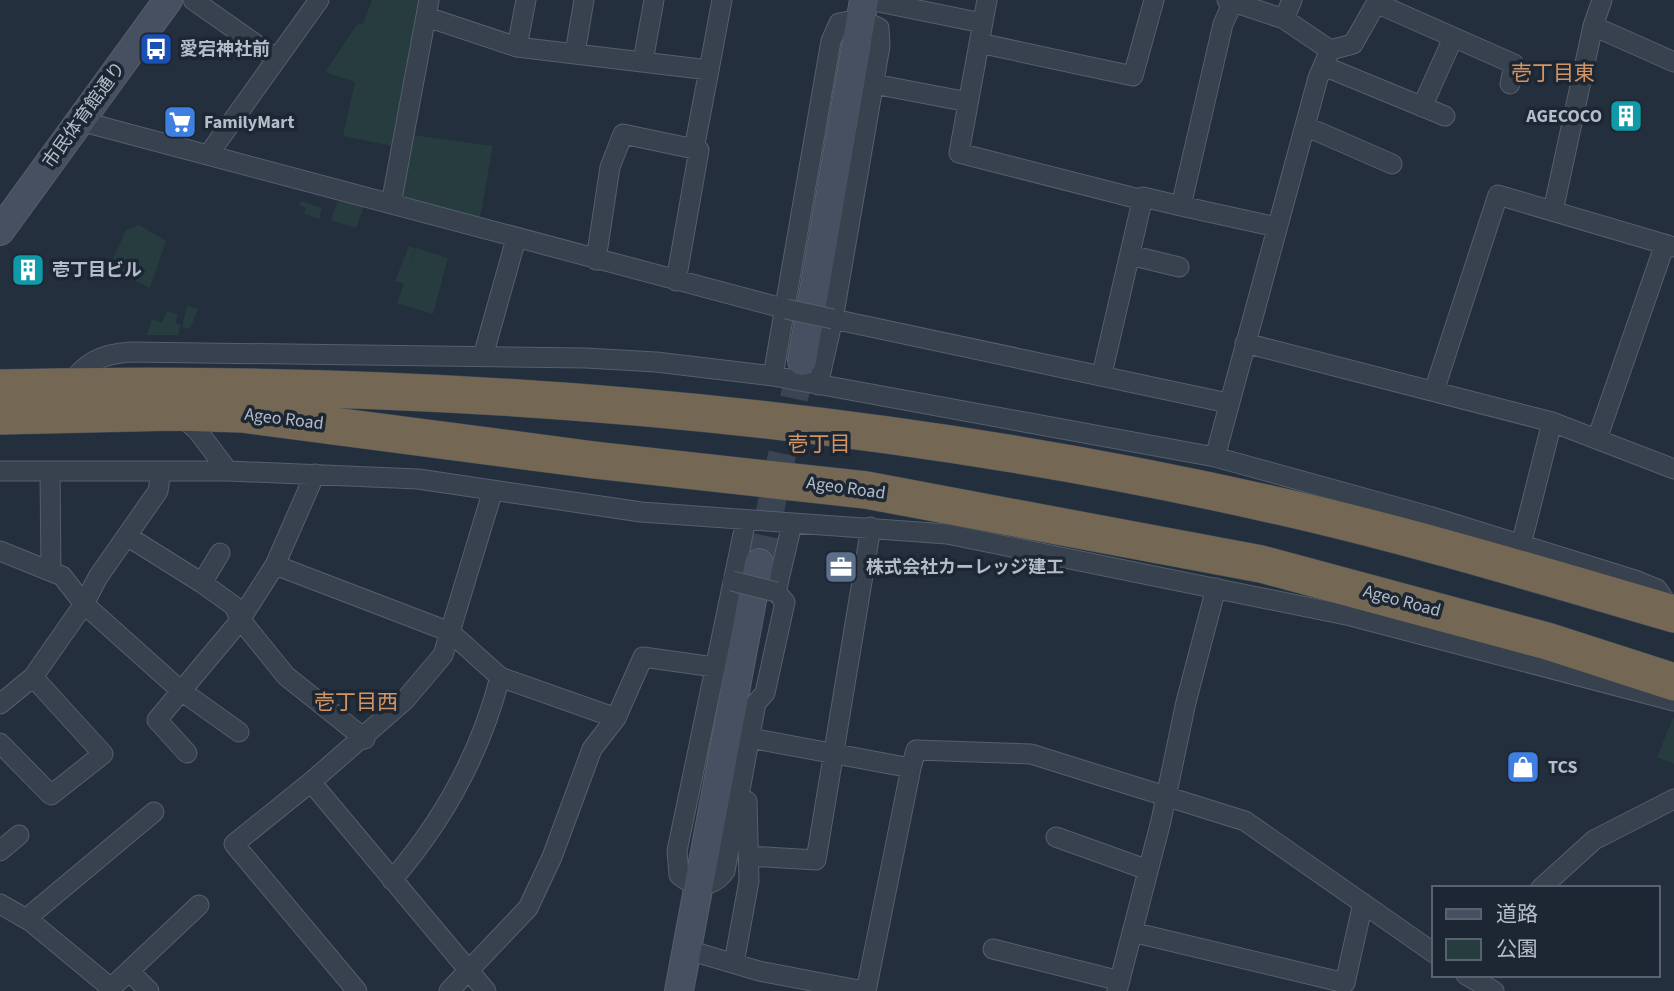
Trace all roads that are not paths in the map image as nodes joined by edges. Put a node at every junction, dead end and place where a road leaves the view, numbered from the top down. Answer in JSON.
{"nodes":[{"id":1,"x":168,"y":0,"type":"edge"},
{"id":2,"x":193,"y":0,"type":"edge"},
{"id":3,"x":318,"y":0,"type":"edge"},
{"id":4,"x":526,"y":0,"type":"edge"},
{"id":5,"x":584,"y":0,"type":"edge"},
{"id":6,"x":653,"y":0,"type":"edge"},
{"id":7,"x":722,"y":0,"type":"edge"},
{"id":8,"x":987,"y":0,"type":"edge"},
{"id":9,"x":1154,"y":0,"type":"edge"},
{"id":10,"x":1292,"y":0,"type":"edge"},
{"id":11,"x":1602,"y":0,"type":"edge"},
{"id":12,"x":1230,"y":1,"type":"edge"},
{"id":13,"x":1377,"y":1,"type":"edge"},
{"id":14,"x":864,"y":6,"type":"edge"},
{"id":15,"x":428,"y":9,"type":"edge"},
{"id":16,"x":1284,"y":19,"type":"junction"},
{"id":17,"x":1593,"y":26,"type":"junction"},
{"id":18,"x":981,"y":33,"type":"junction"},
{"id":19,"x":1452,"y":38,"type":"junction"},
{"id":20,"x":517,"y":47,"type":"junction"},
{"id":21,"x":575,"y":53,"type":"junction"},
{"id":22,"x":1328,"y":58,"type":"junction"},
{"id":23,"x":276,"y":59,"type":"junction"},
{"id":24,"x":643,"y":61,"type":"junction"},
{"id":25,"x":1674,"y":62,"type":"edge"},
{"id":26,"x":709,"y":70,"type":"junction"},
{"id":27,"x":874,"y":84,"type":"junction"},
{"id":28,"x":1510,"y":84,"type":"dead end"},
{"id":29,"x":968,"y":102,"type":"junction"},
{"id":30,"x":1422,"y":107,"type":"junction"},
{"id":31,"x":1444,"y":116,"type":"dead end"},
{"id":32,"x":80,"y":121,"type":"junction"},
{"id":33,"x":1305,"y":126,"type":"junction"},
{"id":34,"x":694,"y":149,"type":"junction"},
{"id":35,"x":208,"y":155,"type":"junction"},
{"id":36,"x":1392,"y":164,"type":"dead end"},
{"id":37,"x":1143,"y":200,"type":"junction"},
{"id":38,"x":391,"y":204,"type":"junction"},
{"id":39,"x":1181,"y":206,"type":"junction"},
{"id":40,"x":1553,"y":211,"type":"junction"},
{"id":41,"x":1277,"y":227,"type":"junction"},
{"id":42,"x":0,"y":231,"type":"edge"},
{"id":43,"x":516,"y":239,"type":"junction"},
{"id":44,"x":1670,"y":245,"type":"edge"},
{"id":45,"x":1130,"y":255,"type":"junction"},
{"id":46,"x":596,"y":260,"type":"junction"},
{"id":47,"x":1179,"y":267,"type":"dead end"},
{"id":48,"x":676,"y":281,"type":"junction"},
{"id":49,"x":786,"y":309,"type":"junction"},
{"id":50,"x":833,"y":319,"type":"junction"},
{"id":51,"x":1245,"y":342,"type":"junction"},
{"id":52,"x":483,"y":356,"type":"junction"},
{"id":53,"x":802,"y":361,"type":"tunnel mouth"},
{"id":54,"x":1102,"y":374,"type":"junction"},
{"id":55,"x":773,"y":376,"type":"junction"},
{"id":56,"x":818,"y":385,"type":"junction"},
{"id":57,"x":67,"y":387,"type":"junction"},
{"id":58,"x":0,"y":388,"type":"edge"},
{"id":59,"x":1434,"y":391,"type":"junction"},
{"id":60,"x":1228,"y":403,"type":"junction"},
{"id":61,"x":175,"y":412,"type":"junction"},
{"id":62,"x":0,"y":416,"type":"edge"},
{"id":63,"x":1552,"y":422,"type":"junction"},
{"id":64,"x":1597,"y":439,"type":"junction"},
{"id":65,"x":1215,"y":457,"type":"junction"},
{"id":66,"x":1674,"y":469,"type":"edge"},
{"id":67,"x":0,"y":471,"type":"edge"},
{"id":68,"x":161,"y":471,"type":"junction"},
{"id":69,"x":228,"y":471,"type":"junction"},
{"id":70,"x":50,"y":472,"type":"junction"},
{"id":71,"x":315,"y":474,"type":"junction"},
{"id":72,"x":493,"y":489,"type":"junction"},
{"id":73,"x":746,"y":520,"type":"junction"},
{"id":74,"x":792,"y":524,"type":"junction"},
{"id":75,"x":871,"y":527,"type":"junction"},
{"id":76,"x":127,"y":536,"type":"junction"},
{"id":77,"x":1521,"y":545,"type":"junction"},
{"id":78,"x":0,"y":551,"type":"edge"},
{"id":79,"x":220,"y":553,"type":"dead end"},
{"id":80,"x":759,"y":563,"type":"tunnel mouth"},
{"id":81,"x":275,"y":565,"type":"junction"},
{"id":82,"x":51,"y":571,"type":"junction"},
{"id":83,"x":732,"y":581,"type":"junction"},
{"id":84,"x":202,"y":583,"type":"junction"},
{"id":85,"x":1216,"y":588,"type":"junction"},
{"id":86,"x":776,"y":592,"type":"junction"},
{"id":87,"x":1670,"y":603,"type":"edge"},
{"id":88,"x":84,"y":604,"type":"junction"},
{"id":89,"x":240,"y":619,"type":"junction"},
{"id":90,"x":450,"y":632,"type":"junction"},
{"id":91,"x":714,"y":667,"type":"junction"},
{"id":92,"x":33,"y":677,"type":"junction"},
{"id":93,"x":500,"y":677,"type":"junction"},
{"id":94,"x":1674,"y":682,"type":"edge"},
{"id":95,"x":180,"y":690,"type":"junction"},
{"id":96,"x":1674,"y":701,"type":"edge"},
{"id":97,"x":0,"y":704,"type":"edge"},
{"id":98,"x":616,"y":718,"type":"junction"},
{"id":99,"x":239,"y":732,"type":"dead end"},
{"id":100,"x":365,"y":738,"type":"junction"},
{"id":101,"x":750,"y":738,"type":"junction"},
{"id":102,"x":0,"y":743,"type":"edge"},
{"id":103,"x":187,"y":753,"type":"dead end"},
{"id":104,"x":835,"y":754,"type":"junction"},
{"id":105,"x":746,"y":762,"type":"junction"},
{"id":106,"x":911,"y":768,"type":"junction"},
{"id":107,"x":311,"y":782,"type":"junction"},
{"id":108,"x":1167,"y":795,"type":"junction"},
{"id":109,"x":1674,"y":799,"type":"edge"},
{"id":110,"x":154,"y":812,"type":"dead end"},
{"id":111,"x":19,"y":835,"type":"dead end"},
{"id":112,"x":1056,"y":837,"type":"dead end"},
{"id":113,"x":0,"y":851,"type":"edge"},
{"id":114,"x":748,"y":856,"type":"junction"},
{"id":115,"x":1148,"y":870,"type":"junction"},
{"id":116,"x":392,"y":880,"type":"junction"},
{"id":117,"x":699,"y":885,"type":"junction"},
{"id":118,"x":1543,"y":886,"type":"edge"},
{"id":119,"x":1363,"y":903,"type":"junction"},
{"id":120,"x":0,"y":904,"type":"edge"},
{"id":121,"x":199,"y":905,"type":"dead end"},
{"id":122,"x":27,"y":918,"type":"junction"},
{"id":123,"x":1132,"y":932,"type":"junction"},
{"id":124,"x":993,"y":949,"type":"dead end"},
{"id":125,"x":688,"y":950,"type":"junction"},
{"id":126,"x":1432,"y":952,"type":"edge"},
{"id":127,"x":734,"y":963,"type":"junction"},
{"id":128,"x":129,"y":971,"type":"junction"},
{"id":129,"x":759,"y":971,"type":"junction"},
{"id":130,"x":469,"y":973,"type":"junction"},
{"id":131,"x":1470,"y":977,"type":"edge"},
{"id":132,"x":1118,"y":986,"type":"edge"},
{"id":133,"x":1344,"y":987,"type":"edge"},
{"id":134,"x":149,"y":991,"type":"edge"},
{"id":135,"x":356,"y":991,"type":"edge"},
{"id":136,"x":449,"y":991,"type":"edge"},
{"id":137,"x":486,"y":991,"type":"edge"},
{"id":138,"x":679,"y":991,"type":"edge"},
{"id":139,"x":767,"y":991,"type":"edge"},
{"id":140,"x":865,"y":991,"type":"edge"},
{"id":141,"x":1494,"y":991,"type":"edge"}],
"edges":[{"from":1,"to":32,"type":"street","name":"市民体育館通り"},
{"from":2,"to":23,"type":"street"},
{"from":3,"to":23,"type":"street"},
{"from":4,"to":20,"type":"street"},
{"from":5,"to":21,"type":"street"},
{"from":6,"to":24,"type":"street"},
{"from":7,"to":26,"type":"street"},
{"from":8,"to":18,"type":"street"},
{"from":9,"to":18,"type":"street"},
{"from":10,"to":16,"type":"street"},
{"from":11,"to":17,"type":"street"},
{"from":12,"to":16,"type":"street"},
{"from":12,"to":39,"type":"street"},
{"from":13,"to":19,"type":"street"},
{"from":13,"to":22,"type":"street"},
{"from":14,"to":18,"type":"street"},
{"from":14,"to":27,"type":"street"},
{"from":14,"to":49,"type":"street"},
{"from":14,"to":53,"type":"street"},
{"from":15,"to":20,"type":"street"},
{"from":15,"to":38,"type":"street"},
{"from":16,"to":22,"type":"street"},
{"from":17,"to":25,"type":"street"},
{"from":17,"to":40,"type":"street"},
{"from":18,"to":29,"type":"street"},
{"from":19,"to":28,"type":"street"},
{"from":19,"to":30,"type":"street"},
{"from":20,"to":21,"type":"street"},
{"from":21,"to":24,"type":"street"},
{"from":22,"to":30,"type":"street"},
{"from":22,"to":33,"type":"street"},
{"from":23,"to":35,"type":"street"},
{"from":24,"to":26,"type":"street"},
{"from":26,"to":34,"type":"street"},
{"from":27,"to":29,"type":"street"},
{"from":27,"to":50,"type":"street"},
{"from":29,"to":37,"type":"street"},
{"from":30,"to":31,"type":"street"},
{"from":32,"to":35,"type":"street"},
{"from":32,"to":42,"type":"street","name":"市民体育館通り"},
{"from":33,"to":36,"type":"street"},
{"from":33,"to":41,"type":"street"},
{"from":34,"to":46,"type":"street"},
{"from":34,"to":48,"type":"street"},
{"from":35,"to":38,"type":"street"},
{"from":37,"to":39,"type":"street"},
{"from":37,"to":45,"type":"street"},
{"from":38,"to":43,"type":"street"},
{"from":39,"to":41,"type":"street"},
{"from":40,"to":44,"type":"street"},
{"from":40,"to":59,"type":"street"},
{"from":41,"to":51,"type":"street"},
{"from":43,"to":46,"type":"street"},
{"from":43,"to":52,"type":"street"},
{"from":44,"to":64,"type":"street"},
{"from":45,"to":47,"type":"street"},
{"from":45,"to":54,"type":"street"},
{"from":46,"to":48,"type":"street"},
{"from":48,"to":49,"type":"street"},
{"from":49,"to":50,"type":"street","bridge":true},
{"from":49,"to":55,"type":"street"},
{"from":50,"to":54,"type":"street"},
{"from":50,"to":56,"type":"street"},
{"from":51,"to":59,"type":"street"},
{"from":51,"to":60,"type":"street"},
{"from":52,"to":55,"type":"street"},
{"from":52,"to":57,"type":"street"},
{"from":54,"to":60,"type":"street"},
{"from":55,"to":56,"type":"street"},
{"from":56,"to":65,"type":"street"},
{"from":57,"to":58,"type":"highway","name":"Ageo Road"},
{"from":57,"to":87,"type":"highway","name":"Ageo Road"},
{"from":59,"to":63,"type":"street"},
{"from":60,"to":65,"type":"street"},
{"from":61,"to":62,"type":"highway","name":"Ageo Road"},
{"from":61,"to":69,"type":"street"},
{"from":61,"to":94,"type":"highway","name":"Ageo Road"},
{"from":63,"to":64,"type":"street"},
{"from":63,"to":77,"type":"street"},
{"from":64,"to":66,"type":"street"},
{"from":65,"to":77,"type":"street"},
{"from":67,"to":70,"type":"street"},
{"from":68,"to":69,"type":"street"},
{"from":68,"to":70,"type":"street"},
{"from":68,"to":76,"type":"street"},
{"from":69,"to":71,"type":"street"},
{"from":70,"to":82,"type":"street"},
{"from":71,"to":72,"type":"street"},
{"from":71,"to":81,"type":"street"},
{"from":72,"to":73,"type":"street"},
{"from":72,"to":90,"type":"street"},
{"from":73,"to":74,"type":"street"},
{"from":73,"to":83,"type":"street"},
{"from":74,"to":75,"type":"street"},
{"from":74,"to":86,"type":"street"},
{"from":75,"to":85,"type":"street"},
{"from":75,"to":104,"type":"street"},
{"from":76,"to":84,"type":"street"},
{"from":76,"to":88,"type":"street"},
{"from":77,"to":87,"type":"street"},
{"from":78,"to":82,"type":"street"},
{"from":79,"to":84,"type":"street"},
{"from":80,"to":117,"type":"street"},
{"from":81,"to":89,"type":"street"},
{"from":81,"to":90,"type":"street"},
{"from":82,"to":88,"type":"street"},
{"from":83,"to":86,"type":"street","bridge":true},
{"from":83,"to":91,"type":"street"},
{"from":84,"to":89,"type":"street"},
{"from":85,"to":96,"type":"street"},
{"from":85,"to":108,"type":"street"},
{"from":86,"to":101,"type":"street"},
{"from":88,"to":92,"type":"street"},
{"from":88,"to":95,"type":"street"},
{"from":89,"to":95,"type":"street"},
{"from":89,"to":100,"type":"street"},
{"from":90,"to":93,"type":"street"},
{"from":90,"to":100,"type":"street"},
{"from":91,"to":98,"type":"street"},
{"from":91,"to":117,"type":"street"},
{"from":92,"to":97,"type":"street"},
{"from":92,"to":102,"type":"street"},
{"from":93,"to":98,"type":"street"},
{"from":93,"to":116,"type":"street"},
{"from":95,"to":99,"type":"street"},
{"from":95,"to":103,"type":"street"},
{"from":98,"to":130,"type":"street"},
{"from":100,"to":107,"type":"street"},
{"from":101,"to":104,"type":"street"},
{"from":101,"to":105,"type":"street"},
{"from":104,"to":106,"type":"street"},
{"from":104,"to":114,"type":"street"},
{"from":105,"to":114,"type":"street"},
{"from":105,"to":117,"type":"street"},
{"from":106,"to":108,"type":"street"},
{"from":106,"to":140,"type":"street"},
{"from":107,"to":116,"type":"street"},
{"from":107,"to":135,"type":"street"},
{"from":108,"to":115,"type":"street"},
{"from":108,"to":119,"type":"street"},
{"from":109,"to":118,"type":"street"},
{"from":110,"to":122,"type":"street"},
{"from":111,"to":113,"type":"street"},
{"from":112,"to":115,"type":"street"},
{"from":114,"to":127,"type":"street"},
{"from":115,"to":123,"type":"street"},
{"from":116,"to":130,"type":"street"},
{"from":117,"to":125,"type":"street"},
{"from":119,"to":126,"type":"street"},
{"from":119,"to":133,"type":"street"},
{"from":120,"to":122,"type":"street"},
{"from":121,"to":128,"type":"street"},
{"from":122,"to":128,"type":"street"},
{"from":123,"to":132,"type":"street"},
{"from":123,"to":133,"type":"street"},
{"from":124,"to":132,"type":"street"},
{"from":125,"to":127,"type":"street"},
{"from":125,"to":138,"type":"street"},
{"from":127,"to":129,"type":"street"},
{"from":128,"to":134,"type":"street"},
{"from":129,"to":139,"type":"street"},
{"from":129,"to":140,"type":"street"},
{"from":130,"to":136,"type":"street"},
{"from":130,"to":137,"type":"street"},
{"from":131,"to":141,"type":"street"}]}
